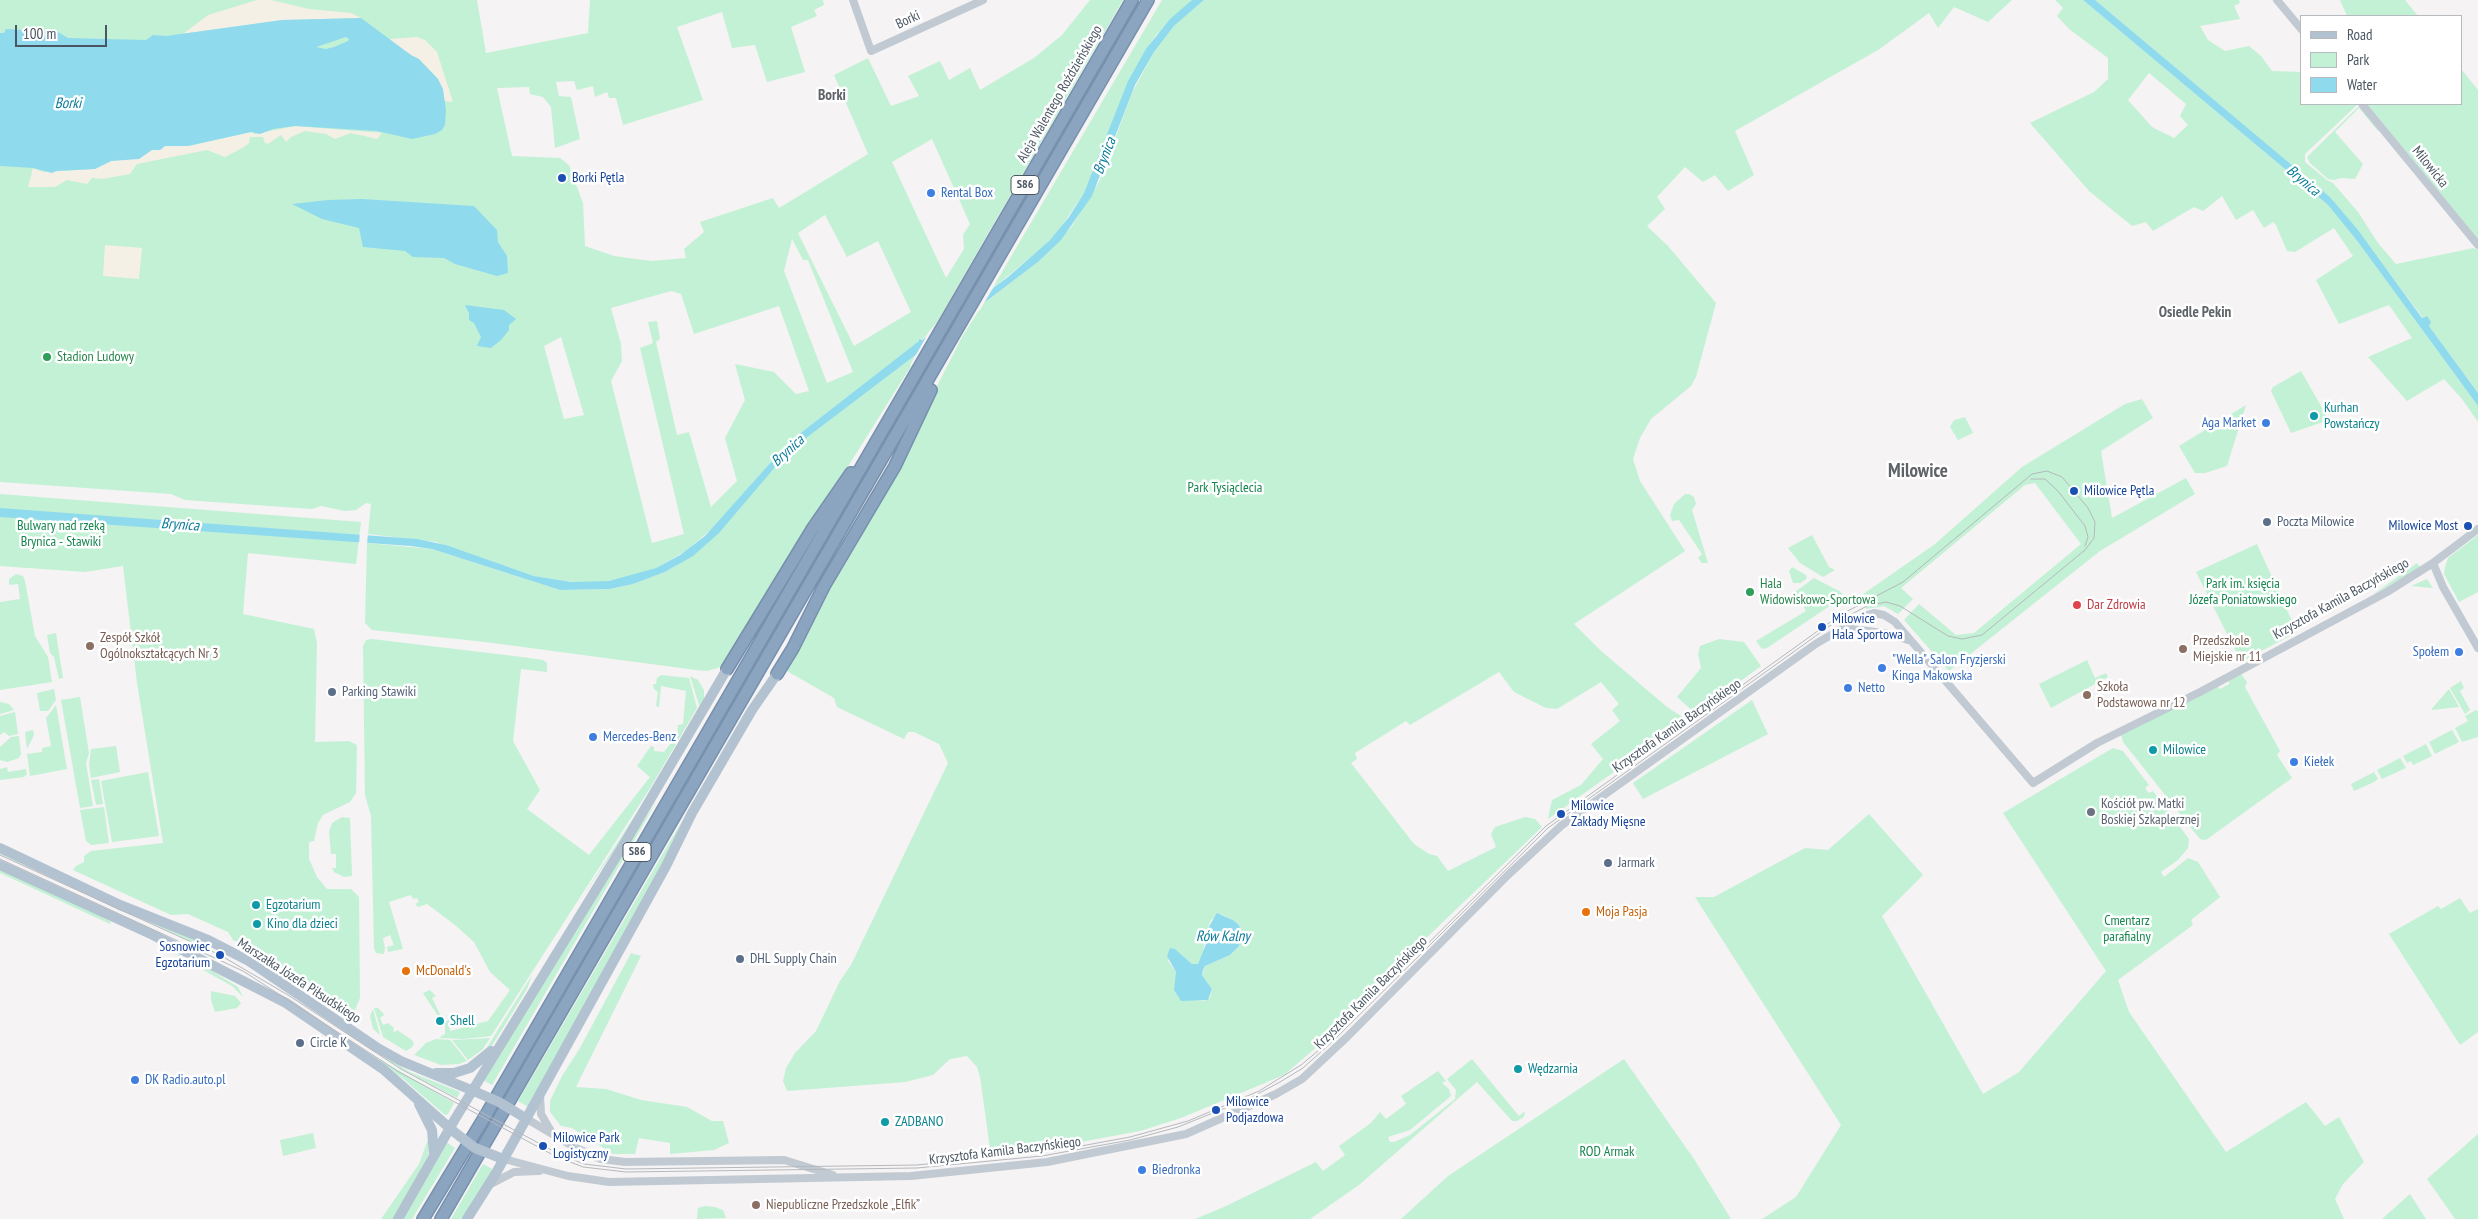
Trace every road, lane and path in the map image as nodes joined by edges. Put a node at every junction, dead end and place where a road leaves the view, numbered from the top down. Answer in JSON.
{"nodes":[{"id":1,"x":853,"y":0,"type":"edge"},
{"id":2,"x":983,"y":0,"type":"edge"},
{"id":3,"x":1132,"y":0,"type":"edge"},
{"id":4,"x":1148,"y":0,"type":"edge"},
{"id":5,"x":2277,"y":0,"type":"edge"},
{"id":6,"x":2300,"y":28,"type":"edge"},
{"id":7,"x":2363,"y":105,"type":"edge"},
{"id":8,"x":2478,"y":245,"type":"edge"},
{"id":9,"x":937,"y":365,"type":"junction"},
{"id":10,"x":878,"y":438,"type":"junction"},
{"id":11,"x":2478,"y":529,"type":"edge"},
{"id":12,"x":2433,"y":563,"type":"junction"},
{"id":13,"x":1837,"y":631,"type":"junction"},
{"id":14,"x":1912,"y":643,"type":"junction"},
{"id":15,"x":2478,"y":648,"type":"edge"},
{"id":16,"x":727,"y":669,"type":"joint"},
{"id":17,"x":777,"y":674,"type":"joint"},
{"id":18,"x":0,"y":848,"type":"edge"},
{"id":19,"x":0,"y":865,"type":"edge"},
{"id":20,"x":507,"y":1033,"type":"junction"},
{"id":21,"x":425,"y":1072,"type":"junction"},
{"id":22,"x":474,"y":1092,"type":"junction"},
{"id":23,"x":540,"y":1094,"type":"junction"},
{"id":24,"x":416,"y":1098,"type":"junction"},
{"id":25,"x":525,"y":1118,"type":"junction"},
{"id":26,"x":452,"y":1130,"type":"junction"},
{"id":27,"x":553,"y":1135,"type":"junction"},
{"id":28,"x":434,"y":1155,"type":"junction"},
{"id":29,"x":501,"y":1158,"type":"junction"},
{"id":30,"x":544,"y":1170,"type":"junction"},
{"id":31,"x":837,"y":1177,"type":"junction"},
{"id":32,"x":489,"y":1186,"type":"junction"},
{"id":33,"x":398,"y":1219,"type":"edge"},
{"id":34,"x":423,"y":1219,"type":"edge"},
{"id":35,"x":441,"y":1219,"type":"edge"},
{"id":36,"x":467,"y":1219,"type":"edge"}],
"edges":[{"from":1,"to":2,"type":"street","name":"Borki"},
{"from":3,"to":10,"type":"highway","name":"Aleja Walentego Roździeńskiego","number":"S86"},
{"from":4,"to":9,"type":"highway","number":"S86"},
{"from":5,"to":6,"type":"street"},
{"from":7,"to":8,"type":"street","name":"Milowicka"},
{"from":9,"to":17,"type":"highway"},
{"from":9,"to":35,"type":"highway","number":"S86"},
{"from":10,"to":16,"type":"highway"},
{"from":10,"to":34,"type":"highway","number":"S86"},
{"from":11,"to":12,"type":"street","name":"Krzysztofa Kamila Baczyńskiego"},
{"from":12,"to":14,"type":"street","name":"Krzysztofa Kamila Baczyńskiego"},
{"from":12,"to":15,"type":"street"},
{"from":13,"to":14,"type":"street","name":"Krzysztofa Kamila Baczyńskiego"},
{"from":13,"to":14,"type":"street","name":"Krzysztofa Kamila Baczyńskiego"},
{"from":13,"to":31,"type":"street","name":"Krzysztofa Kamila Baczyńskiego"},
{"from":16,"to":20,"type":"main road"},
{"from":17,"to":23,"type":"main road"},
{"from":18,"to":21,"type":"main road","name":"Marszałka Józefa Piłsudskiego"},
{"from":19,"to":24,"type":"main road","name":"Marszałka Józefa Piłsudskiego"},
{"from":20,"to":21,"type":"main road"},
{"from":20,"to":22,"type":"main road"},
{"from":21,"to":22,"type":"main road","name":"Marszałka Józefa Piłsudskiego"},
{"from":22,"to":25,"type":"main road","name":"Marszałka Józefa Piłsudskiego","bridge":true},
{"from":22,"to":26,"type":"main road"},
{"from":23,"to":25,"type":"main road"},
{"from":23,"to":27,"type":"street"},
{"from":24,"to":26,"type":"main road","name":"Marszałka Józefa Piłsudskiego"},
{"from":24,"to":28,"type":"main road"},
{"from":25,"to":27,"type":"street","name":"Krzysztofa Kamila Baczyńskiego"},
{"from":25,"to":29,"type":"main road"},
{"from":26,"to":28,"type":"main road"},
{"from":26,"to":29,"type":"main road","name":"Krzysztofa Kamila Baczyńskiego","bridge":true},
{"from":27,"to":31,"type":"street","name":"Krzysztofa Kamila Baczyńskiego"},
{"from":28,"to":33,"type":"main road"},
{"from":29,"to":30,"type":"street","name":"Krzysztofa Kamila Baczyńskiego"},
{"from":29,"to":32,"type":"main road"},
{"from":30,"to":31,"type":"street","name":"Krzysztofa Kamila Baczyńskiego"},
{"from":30,"to":32,"type":"street"},
{"from":32,"to":36,"type":"main road"}]}
